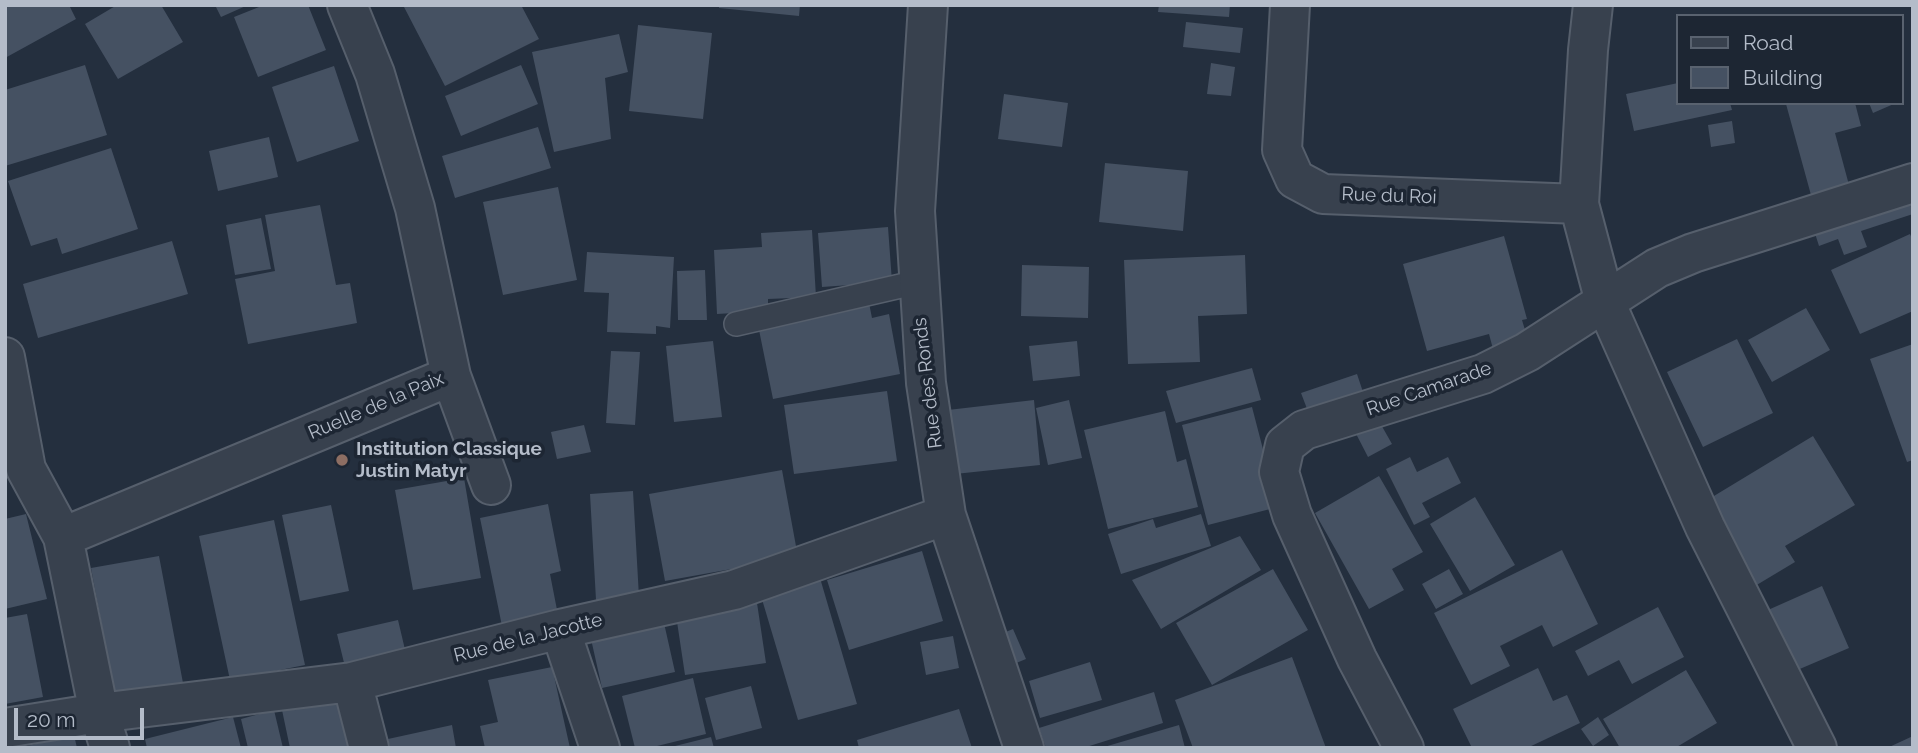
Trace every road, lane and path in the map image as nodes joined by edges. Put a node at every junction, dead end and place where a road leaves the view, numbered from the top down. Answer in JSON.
{"nodes":[{"id":1,"x":347,"y":5,"type":"edge"},
{"id":2,"x":928,"y":5,"type":"edge"},
{"id":3,"x":1290,"y":5,"type":"edge"},
{"id":4,"x":1592,"y":5,"type":"edge"},
{"id":5,"x":1913,"y":183,"type":"edge"},
{"id":6,"x":1579,"y":204,"type":"junction"},
{"id":7,"x":918,"y":282,"type":"junction"},
{"id":8,"x":1605,"y":302,"type":"junction"},
{"id":9,"x":736,"y":324,"type":"dead end"},
{"id":10,"x":5,"y":357,"type":"edge"},
{"id":11,"x":451,"y":376,"type":"junction"},
{"id":12,"x":16,"y":472,"type":"edge"},
{"id":13,"x":491,"y":485,"type":"dead end"},
{"id":14,"x":946,"y":515,"type":"junction"},
{"id":15,"x":64,"y":537,"type":"junction"},
{"id":16,"x":560,"y":629,"type":"junction"},
{"id":17,"x":352,"y":682,"type":"junction"},
{"id":18,"x":5,"y":729,"type":"edge"},
{"id":19,"x":105,"y":730,"type":"edge"},
{"id":20,"x":369,"y":748,"type":"edge"},
{"id":21,"x":600,"y":748,"type":"edge"},
{"id":22,"x":1024,"y":748,"type":"edge"},
{"id":23,"x":1404,"y":748,"type":"edge"},
{"id":24,"x":1817,"y":748,"type":"edge"}],
"edges":[{"from":1,"to":11,"type":"street","name":"Ruelle de la Paix"},
{"from":2,"to":7,"type":"street","name":"Rue des Ronds"},
{"from":3,"to":6,"type":"street","name":"Rue du Roi"},
{"from":4,"to":6,"type":"street"},
{"from":5,"to":8,"type":"street","name":"Rue Camarade"},
{"from":6,"to":8,"type":"street"},
{"from":7,"to":9,"type":"lane"},
{"from":7,"to":14,"type":"street","name":"Rue des Ronds"},
{"from":8,"to":23,"type":"street","name":"Rue Camarade"},
{"from":8,"to":24,"type":"street"},
{"from":10,"to":12,"type":"street"},
{"from":11,"to":13,"type":"street"},
{"from":11,"to":15,"type":"street","name":"Ruelle de la Paix"},
{"from":12,"to":15,"type":"street"},
{"from":14,"to":16,"type":"street","name":"Rue de la Jacotte"},
{"from":14,"to":22,"type":"street","name":"Rue des Ronds"},
{"from":15,"to":19,"type":"street"},
{"from":16,"to":17,"type":"street","name":"Rue de la Jacotte"},
{"from":16,"to":21,"type":"street"},
{"from":17,"to":19,"type":"street","name":"Rue de la Jacotte"},
{"from":17,"to":20,"type":"street"},
{"from":18,"to":19,"type":"street","name":"Rue de la Jacotte"}]}
